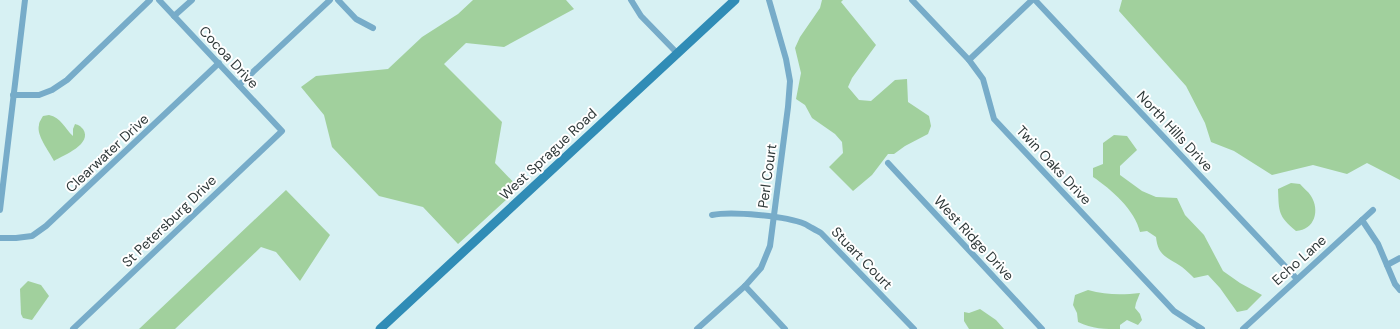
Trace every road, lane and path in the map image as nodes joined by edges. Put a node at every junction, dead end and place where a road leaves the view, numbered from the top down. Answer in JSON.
{"nodes":[{"id":1,"x":25,"y":0,"type":"edge"},
{"id":2,"x":150,"y":0,"type":"edge"},
{"id":3,"x":159,"y":0,"type":"edge"},
{"id":4,"x":192,"y":0,"type":"edge"},
{"id":5,"x":330,"y":0,"type":"edge"},
{"id":6,"x":338,"y":0,"type":"edge"},
{"id":7,"x":630,"y":0,"type":"edge"},
{"id":8,"x":735,"y":0,"type":"edge"},
{"id":9,"x":770,"y":0,"type":"edge"},
{"id":10,"x":912,"y":0,"type":"edge"},
{"id":11,"x":1034,"y":0,"type":"edge"},
{"id":12,"x":174,"y":16,"type":"junction"},
{"id":13,"x":373,"y":28,"type":"dead end"},
{"id":14,"x":677,"y":53,"type":"junction"},
{"id":15,"x":970,"y":60,"type":"junction"},
{"id":16,"x":219,"y":63,"type":"junction"},
{"id":17,"x":239,"y":85,"type":"junction"},
{"id":18,"x":13,"y":96,"type":"junction"},
{"id":19,"x":282,"y":131,"type":"joint"},
{"id":20,"x":0,"y":155,"type":"edge"},
{"id":21,"x":7,"y":156,"type":"junction"},
{"id":22,"x":888,"y":163,"type":"dead end"},
{"id":23,"x":0,"y":210,"type":"edge"},
{"id":24,"x":1373,"y":210,"type":"dead end"},
{"id":25,"x":712,"y":215,"type":"dead end"},
{"id":26,"x":773,"y":217,"type":"junction"},
{"id":27,"x":1362,"y":220,"type":"junction"},
{"id":28,"x":0,"y":238,"type":"edge"},
{"id":29,"x":1400,"y":258,"type":"edge"},
{"id":30,"x":1386,"y":265,"type":"junction"},
{"id":31,"x":1297,"y":279,"type":"junction"},
{"id":32,"x":745,"y":286,"type":"junction"},
{"id":33,"x":1400,"y":290,"type":"edge"},
{"id":34,"x":73,"y":329,"type":"edge"},
{"id":35,"x":380,"y":329,"type":"edge"},
{"id":36,"x":697,"y":329,"type":"edge"},
{"id":37,"x":785,"y":329,"type":"edge"},
{"id":38,"x":914,"y":329,"type":"edge"},
{"id":39,"x":1042,"y":329,"type":"edge"},
{"id":40,"x":1202,"y":329,"type":"edge"},
{"id":41,"x":1243,"y":329,"type":"edge"}],
"edges":[{"from":1,"to":18,"type":"street"},
{"from":2,"to":18,"type":"street"},
{"from":3,"to":12,"type":"street","name":"Cocoa Drive"},
{"from":4,"to":12,"type":"street"},
{"from":5,"to":17,"type":"street"},
{"from":6,"to":13,"type":"street"},
{"from":7,"to":14,"type":"street"},
{"from":8,"to":14,"type":"street","name":"West Sprague Road"},
{"from":9,"to":26,"type":"street","name":"Perl Court"},
{"from":10,"to":15,"type":"street","name":"Twin Oaks Drive"},
{"from":11,"to":15,"type":"street"},
{"from":11,"to":31,"type":"street","name":"North Hills Drive"},
{"from":12,"to":16,"type":"street","name":"Cocoa Drive"},
{"from":14,"to":35,"type":"street","name":"West Sprague Road"},
{"from":15,"to":40,"type":"street","name":"Twin Oaks Drive"},
{"from":16,"to":17,"type":"street","name":"Cocoa Drive"},
{"from":16,"to":28,"type":"street","name":"Clearwater Drive"},
{"from":17,"to":19,"type":"street","name":"Cocoa Drive"},
{"from":18,"to":21,"type":"street"},
{"from":19,"to":34,"type":"street","name":"St Petersburg Drive"},
{"from":20,"to":21,"type":"street"},
{"from":21,"to":23,"type":"street"},
{"from":22,"to":39,"type":"street","name":"West Ridge Drive"},
{"from":24,"to":27,"type":"street","name":"Echo Lane"},
{"from":25,"to":26,"type":"street","name":"Stuart Court"},
{"from":26,"to":32,"type":"street","name":"Perl Court"},
{"from":26,"to":38,"type":"street","name":"Stuart Court"},
{"from":27,"to":30,"type":"street"},
{"from":27,"to":31,"type":"street","name":"Echo Lane"},
{"from":29,"to":30,"type":"street"},
{"from":30,"to":33,"type":"street"},
{"from":31,"to":41,"type":"street","name":"Echo Lane"},
{"from":32,"to":36,"type":"street","name":"Perl Court"},
{"from":32,"to":37,"type":"street"}]}
